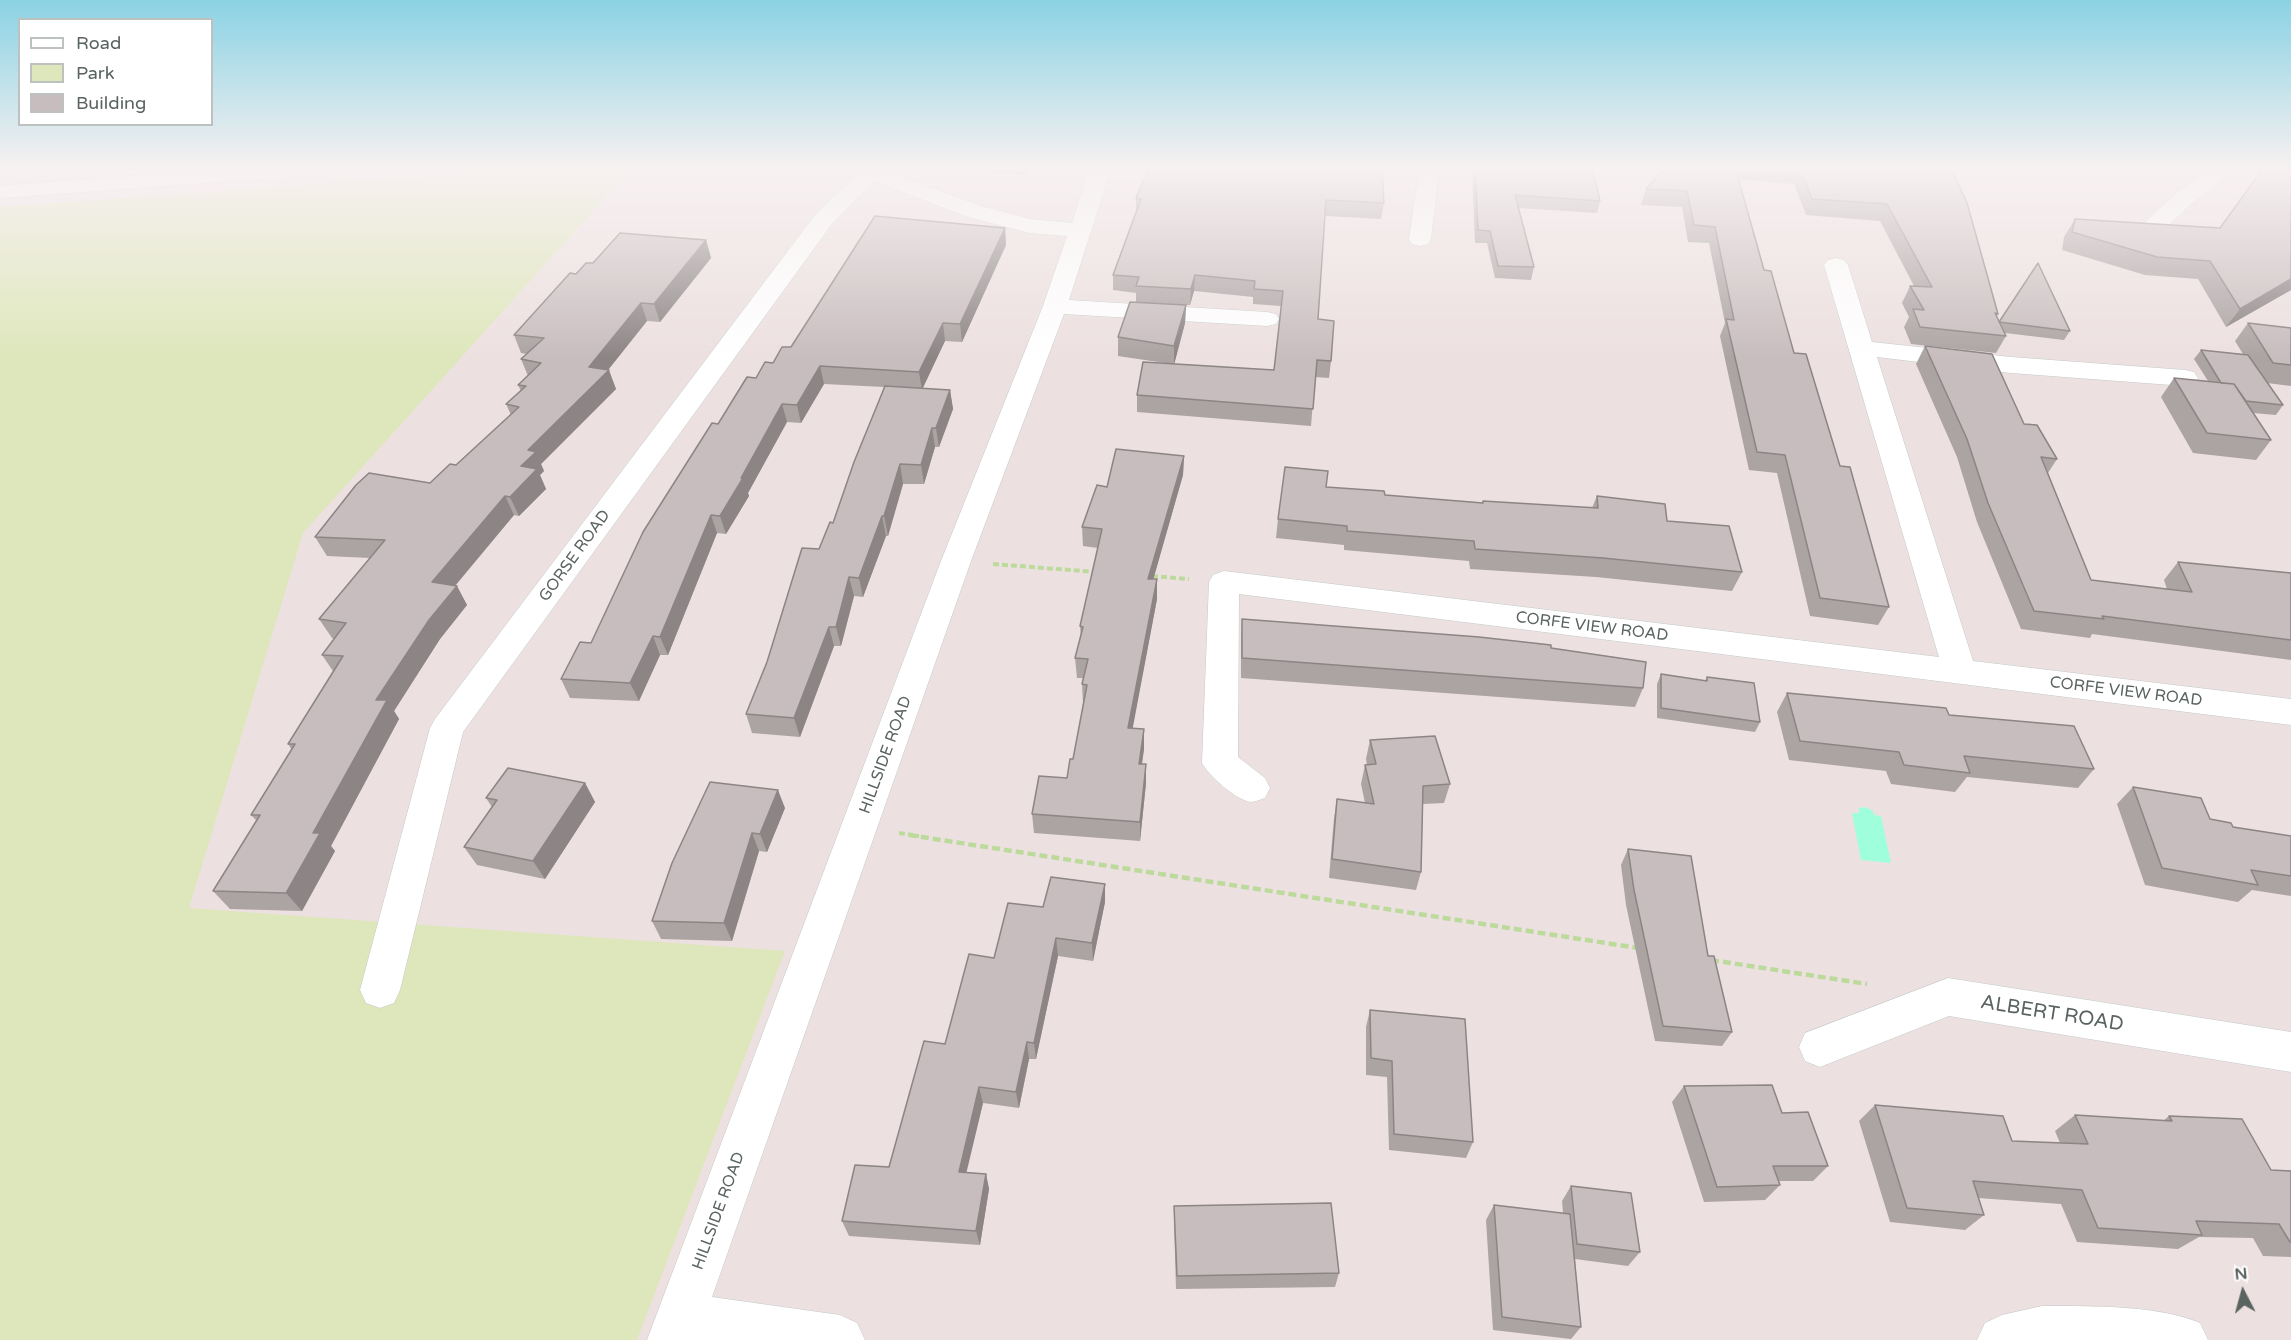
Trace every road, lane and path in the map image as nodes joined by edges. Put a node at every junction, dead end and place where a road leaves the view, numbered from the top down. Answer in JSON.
{"nodes":[{"id":1,"x":814,"y":233,"type":"edge"},
{"id":2,"x":1080,"y":233,"type":"edge"},
{"id":3,"x":1421,"y":233,"type":"edge"},
{"id":4,"x":1420,"y":239,"type":"dead end"},
{"id":5,"x":1836,"y":265,"type":"dead end"},
{"id":6,"x":1055,"y":306,"type":"junction"},
{"id":7,"x":1267,"y":320,"type":"dead end"},
{"id":8,"x":1861,"y":348,"type":"junction"},
{"id":9,"x":2185,"y":378,"type":"edge"},
{"id":10,"x":956,"y":561,"type":"junction"},
{"id":11,"x":1108,"y":573,"type":"edge"},
{"id":12,"x":1142,"y":576,"type":"edge"},
{"id":13,"x":1224,"y":582,"type":"junction"},
{"id":14,"x":1960,"y":672,"type":"junction"},
{"id":15,"x":2291,"y":712,"type":"edge"},
{"id":16,"x":1252,"y":788,"type":"dead end"},
{"id":17,"x":860,"y":826,"type":"junction"},
{"id":18,"x":1641,"y":949,"type":"edge"},
{"id":19,"x":1700,"y":958,"type":"edge"},
{"id":20,"x":1877,"y":986,"type":"dead end"},
{"id":21,"x":380,"y":990,"type":"dead end"},
{"id":22,"x":1820,"y":1047,"type":"dead end"},
{"id":23,"x":2291,"y":1052,"type":"edge"},
{"id":24,"x":676,"y":1329,"type":"edge"},
{"id":25,"x":840,"y":1340,"type":"edge"},
{"id":26,"x":2002,"y":1340,"type":"edge"},
{"id":27,"x":2183,"y":1340,"type":"edge"}],
"edges":[{"from":1,"to":21,"type":"street","name":"GORSE ROAD"},
{"from":2,"to":6,"type":"street","name":"HILLSIDE ROAD"},
{"from":3,"to":4,"type":"street"},
{"from":5,"to":8,"type":"street"},
{"from":6,"to":7,"type":"street"},
{"from":6,"to":10,"type":"street","name":"HILLSIDE ROAD"},
{"from":8,"to":9,"type":"street"},
{"from":8,"to":14,"type":"street"},
{"from":10,"to":11,"type":"path"},
{"from":10,"to":17,"type":"street","name":"HILLSIDE ROAD"},
{"from":12,"to":13,"type":"path"},
{"from":13,"to":14,"type":"street","name":"CORFE VIEW ROAD"},
{"from":13,"to":16,"type":"street"},
{"from":14,"to":15,"type":"street","name":"CORFE VIEW ROAD"},
{"from":17,"to":18,"type":"path"},
{"from":17,"to":24,"type":"street","name":"HILLSIDE ROAD"},
{"from":19,"to":20,"type":"path"},
{"from":22,"to":23,"type":"street","name":"ALBERT ROAD"},
{"from":24,"to":25,"type":"street"},
{"from":26,"to":27,"type":"street"}]}
